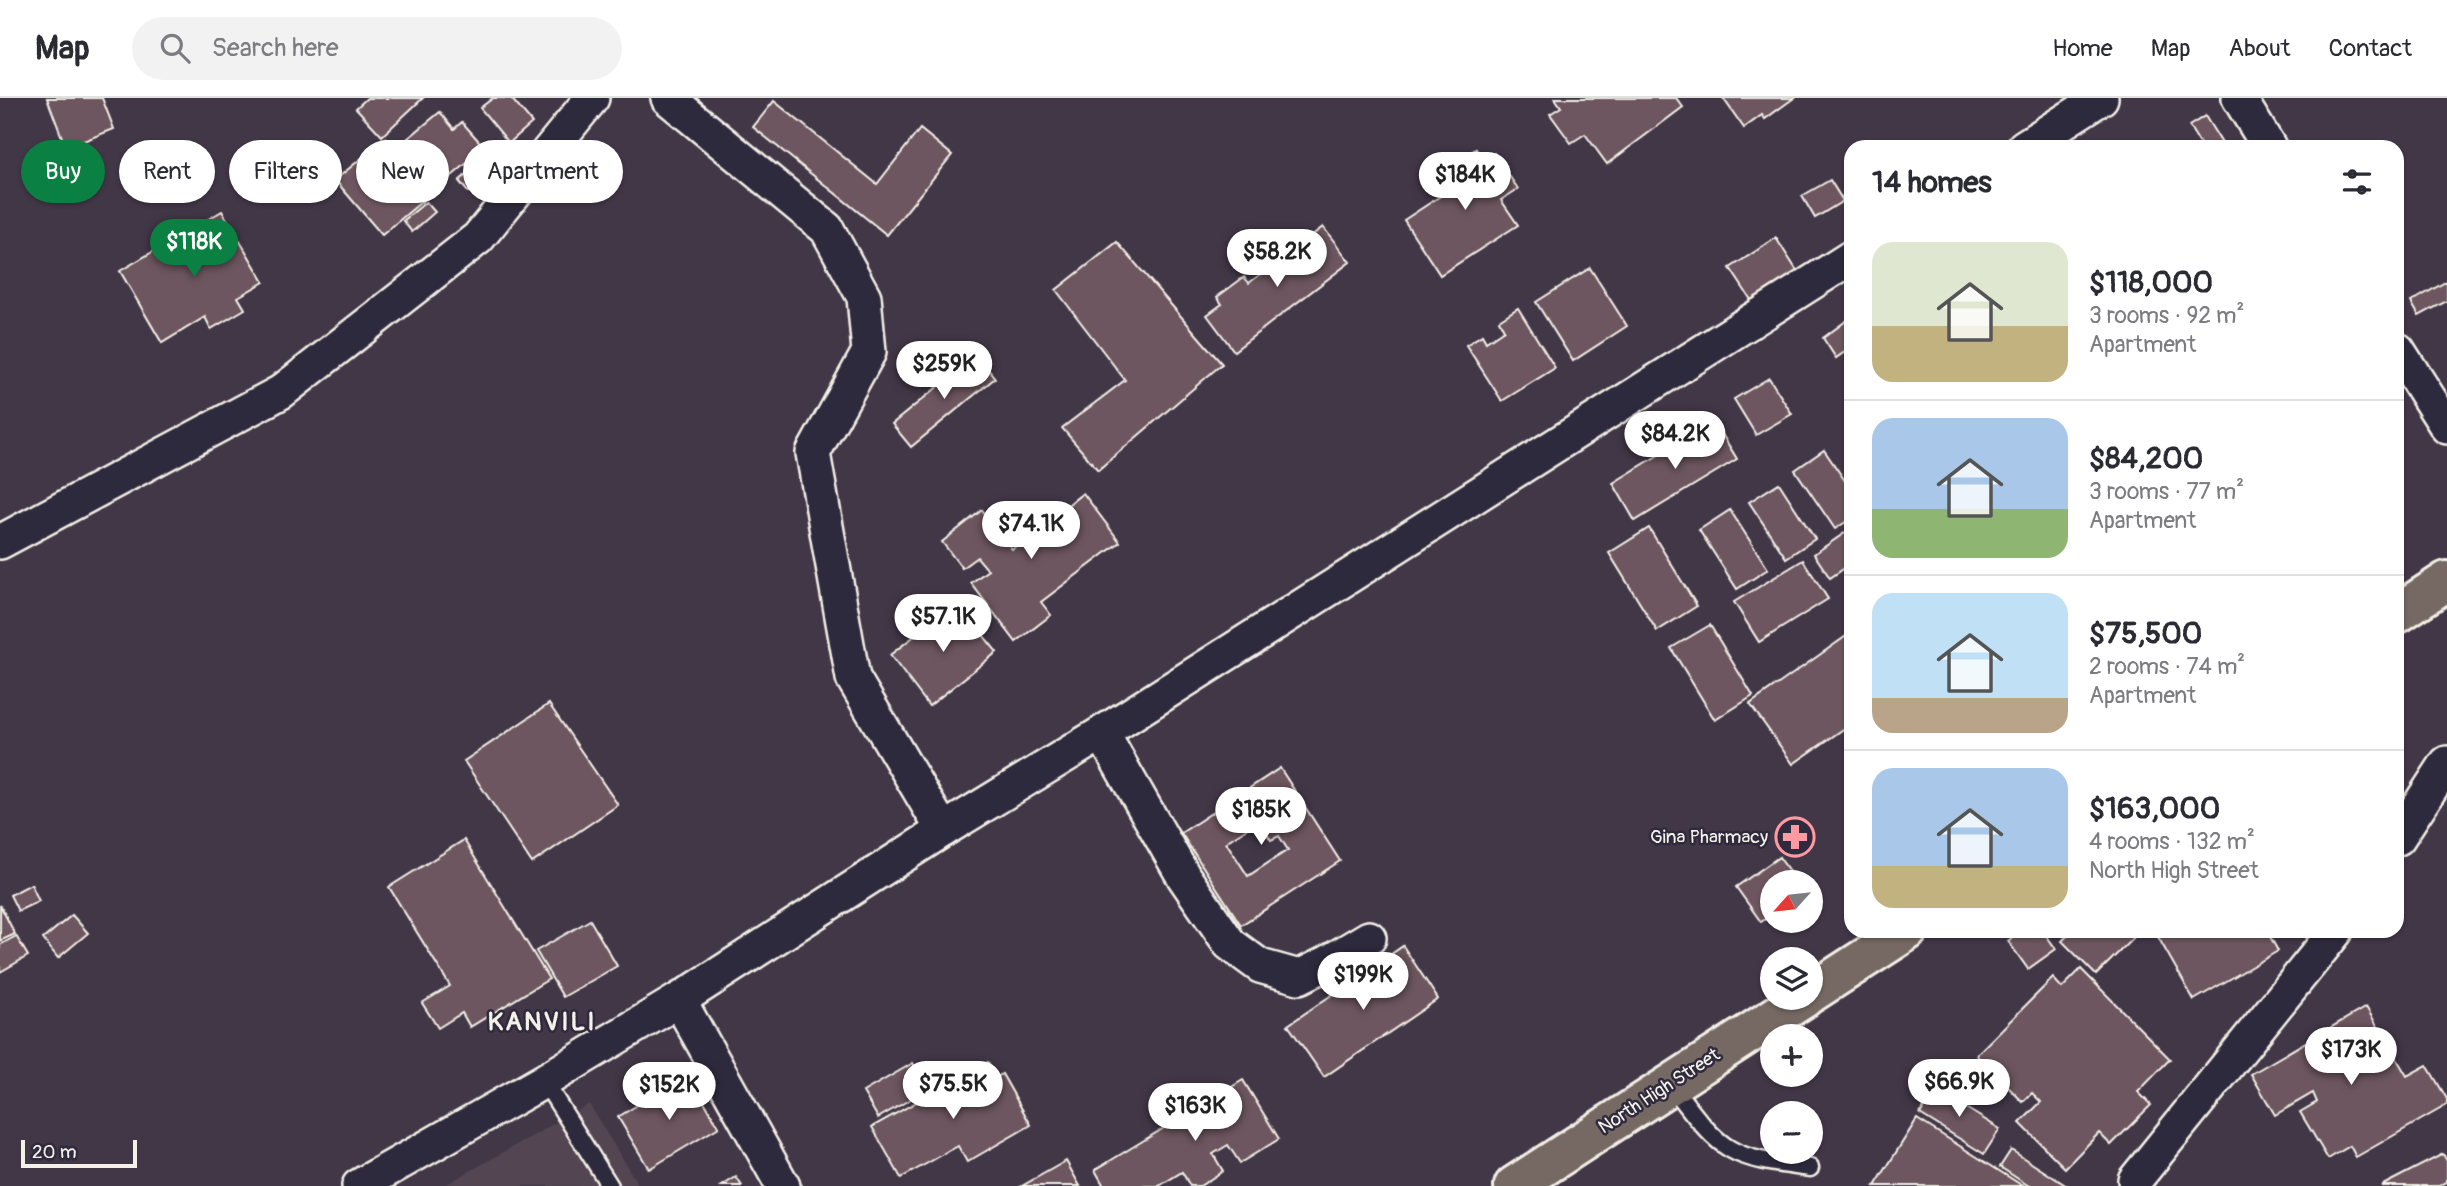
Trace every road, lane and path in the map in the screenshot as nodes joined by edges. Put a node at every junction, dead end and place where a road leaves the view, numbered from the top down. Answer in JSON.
{"nodes":[{"id":1,"x":592,"y":98,"type":"edge"},
{"id":2,"x":668,"y":98,"type":"edge"},
{"id":3,"x":2239,"y":98,"type":"edge"},
{"id":4,"x":2093,"y":100,"type":"edge"},
{"id":5,"x":2034,"y":140,"type":"edge"},
{"id":6,"x":2265,"y":140,"type":"edge"},
{"id":7,"x":1844,"y":262,"type":"edge"},
{"id":8,"x":2404,"y":359,"type":"edge"},
{"id":9,"x":2447,"y":427,"type":"edge"},
{"id":10,"x":0,"y":542,"type":"edge"},
{"id":11,"x":2447,"y":581,"type":"edge"},
{"id":12,"x":2404,"y":609,"type":"edge"},
{"id":13,"x":1102,"y":733,"type":"junction"},
{"id":14,"x":2447,"y":763,"type":"edge"},
{"id":15,"x":2404,"y":829,"type":"edge"},
{"id":16,"x":943,"y":830,"type":"junction"},
{"id":17,"x":1369,"y":938,"type":"dead end"},
{"id":18,"x":1896,"y":938,"type":"edge"},
{"id":19,"x":2330,"y":938,"type":"edge"},
{"id":20,"x":1823,"y":985,"type":"edge"},
{"id":21,"x":679,"y":1000,"type":"junction"},
{"id":22,"x":1785,"y":1010,"type":"edge"},
{"id":23,"x":544,"y":1081,"type":"junction"},
{"id":24,"x":1670,"y":1084,"type":"junction"},
{"id":25,"x":1810,"y":1168,"type":"dead end"},
{"id":26,"x":1529,"y":1181,"type":"edge"},
{"id":27,"x":2137,"y":1184,"type":"edge"},
{"id":28,"x":359,"y":1186,"type":"edge"},
{"id":29,"x":610,"y":1186,"type":"edge"},
{"id":30,"x":783,"y":1186,"type":"edge"}],
"edges":[{"from":1,"to":10,"type":"street"},
{"from":2,"to":16,"type":"street"},
{"from":3,"to":6,"type":"street"},
{"from":4,"to":5,"type":"street"},
{"from":7,"to":13,"type":"street"},
{"from":8,"to":9,"type":"street"},
{"from":11,"to":12,"type":"highway"},
{"from":13,"to":16,"type":"street"},
{"from":13,"to":17,"type":"street"},
{"from":14,"to":15,"type":"street"},
{"from":16,"to":21,"type":"street"},
{"from":18,"to":20,"type":"highway"},
{"from":19,"to":27,"type":"street"},
{"from":21,"to":23,"type":"street"},
{"from":21,"to":30,"type":"street"},
{"from":22,"to":24,"type":"highway","name":"North High Street"},
{"from":23,"to":28,"type":"street"},
{"from":23,"to":29,"type":"lane"},
{"from":24,"to":25,"type":"lane"},
{"from":24,"to":26,"type":"highway","name":"North High Street"}]}
